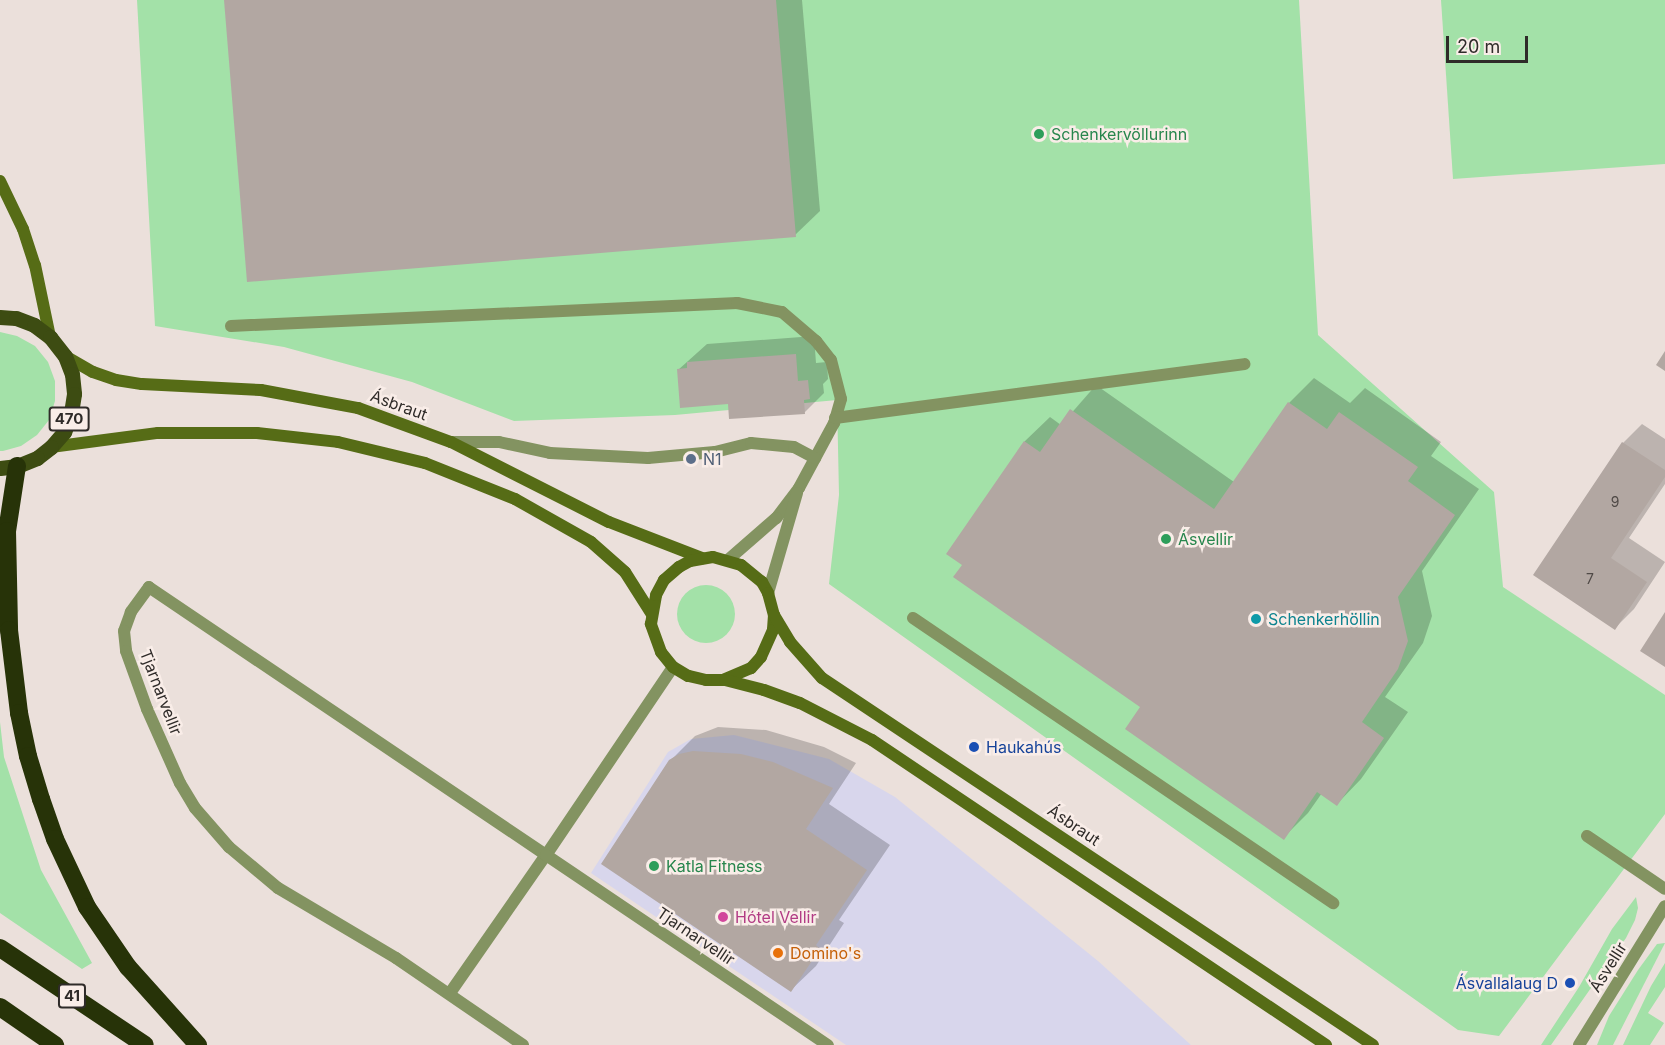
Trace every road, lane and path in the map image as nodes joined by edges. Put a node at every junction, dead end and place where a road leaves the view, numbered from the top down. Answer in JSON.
{"nodes":[{"id":1,"x":0,"y":181,"type":"edge"},
{"id":2,"x":0,"y":317,"type":"edge"},
{"id":3,"x":231,"y":326,"type":"dead end"},
{"id":4,"x":50,"y":337,"type":"junction"},
{"id":5,"x":65,"y":356,"type":"junction"},
{"id":6,"x":1244,"y":364,"type":"dead end"},
{"id":7,"x":835,"y":418,"type":"junction"},
{"id":8,"x":451,"y":442,"type":"junction"},
{"id":9,"x":51,"y":447,"type":"junction"},
{"id":10,"x":815,"y":458,"type":"junction"},
{"id":11,"x":8,"y":467,"type":"edge"},
{"id":12,"x":799,"y":488,"type":"junction"},
{"id":13,"x":702,"y":558,"type":"junction"},
{"id":14,"x":729,"y":559,"type":"junction"},
{"id":15,"x":768,"y":593,"type":"junction"},
{"id":16,"x":651,"y":613,"type":"junction"},
{"id":17,"x":774,"y":615,"type":"junction"},
{"id":18,"x":913,"y":618,"type":"dead end"},
{"id":19,"x":674,"y":667,"type":"junction"},
{"id":20,"x":723,"y":680,"type":"junction"},
{"id":21,"x":1587,"y":836,"type":"dead end"},
{"id":22,"x":546,"y":855,"type":"junction"},
{"id":23,"x":1665,"y":889,"type":"edge"},
{"id":24,"x":1333,"y":903,"type":"dead end"},
{"id":25,"x":1665,"y":906,"type":"edge"},
{"id":26,"x":0,"y":948,"type":"edge"},
{"id":27,"x":450,"y":993,"type":"junction"},
{"id":28,"x":0,"y":1007,"type":"edge"},
{"id":29,"x":55,"y":1045,"type":"edge"},
{"id":30,"x":145,"y":1045,"type":"edge"},
{"id":31,"x":198,"y":1045,"type":"edge"},
{"id":32,"x":523,"y":1045,"type":"edge"},
{"id":33,"x":828,"y":1045,"type":"edge"},
{"id":34,"x":1326,"y":1045,"type":"edge"},
{"id":35,"x":1373,"y":1045,"type":"edge"},
{"id":36,"x":1578,"y":1045,"type":"edge"}],
"edges":[{"from":1,"to":4,"type":"street"},
{"from":2,"to":4,"type":"main road","number":"470"},
{"from":3,"to":7,"type":"street"},
{"from":4,"to":5,"type":"main road","number":"470"},
{"from":5,"to":8,"type":"street","name":"Ásbraut"},
{"from":5,"to":9,"type":"main road","number":"470"},
{"from":6,"to":7,"type":"street"},
{"from":7,"to":10,"type":"street"},
{"from":8,"to":10,"type":"street"},
{"from":8,"to":13,"type":"street","name":"Ásbraut"},
{"from":9,"to":11,"type":"main road","number":"470"},
{"from":9,"to":16,"type":"street"},
{"from":10,"to":12,"type":"street"},
{"from":11,"to":31,"type":"highway"},
{"from":12,"to":14,"type":"street"},
{"from":12,"to":15,"type":"street"},
{"from":13,"to":14,"type":"street"},
{"from":13,"to":16,"type":"street"},
{"from":14,"to":15,"type":"street"},
{"from":15,"to":17,"type":"street"},
{"from":16,"to":19,"type":"street"},
{"from":17,"to":20,"type":"street"},
{"from":17,"to":35,"type":"street","name":"Ásbraut"},
{"from":18,"to":24,"type":"street"},
{"from":19,"to":20,"type":"street"},
{"from":19,"to":22,"type":"street"},
{"from":20,"to":34,"type":"street"},
{"from":21,"to":23,"type":"street"},
{"from":22,"to":27,"type":"street"},
{"from":22,"to":27,"type":"street","name":"Tjarnarvellir"},
{"from":22,"to":33,"type":"street","name":"Tjarnarvellir"},
{"from":25,"to":36,"type":"street","name":"Ásvellir"},
{"from":26,"to":30,"type":"highway","number":"41"},
{"from":27,"to":32,"type":"street","name":"Tjarnarvellir"},
{"from":28,"to":29,"type":"highway"}]}
